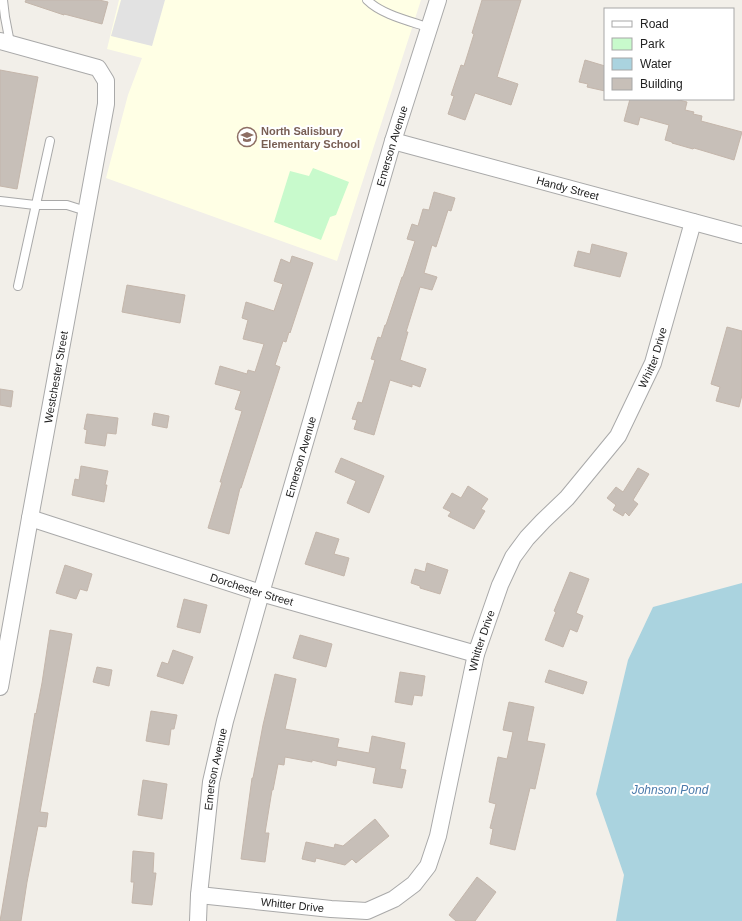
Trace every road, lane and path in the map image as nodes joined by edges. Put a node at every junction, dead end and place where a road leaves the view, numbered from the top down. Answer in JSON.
{"nodes":[{"id":1,"x":3,"y":0,"type":"edge"},
{"id":2,"x":367,"y":0,"type":"edge"},
{"id":3,"x":438,"y":0,"type":"edge"},
{"id":4,"x":430,"y":28,"type":"junction"},
{"id":5,"x":5,"y":42,"type":"edge"},
{"id":6,"x":50,"y":141,"type":"dead end"},
{"id":7,"x":393,"y":141,"type":"junction"},
{"id":8,"x":0,"y":201,"type":"edge"},
{"id":9,"x":35,"y":205,"type":"junction"},
{"id":10,"x":86,"y":212,"type":"junction"},
{"id":11,"x":693,"y":222,"type":"junction"},
{"id":12,"x":742,"y":235,"type":"edge"},
{"id":13,"x":18,"y":286,"type":"dead end"},
{"id":14,"x":30,"y":518,"type":"junction"},
{"id":15,"x":261,"y":593,"type":"junction"},
{"id":16,"x":476,"y":654,"type":"junction"},
{"id":17,"x":0,"y":687,"type":"edge"},
{"id":18,"x":199,"y":896,"type":"junction"},
{"id":19,"x":198,"y":921,"type":"edge"}],
"edges":[{"from":1,"to":5,"type":"lane"},
{"from":2,"to":4,"type":"lane"},
{"from":3,"to":4,"type":"street","name":"Emerson Avenue"},
{"from":4,"to":7,"type":"street","name":"Emerson Avenue"},
{"from":5,"to":10,"type":"street","name":"Westchester Street"},
{"from":6,"to":9,"type":"lane"},
{"from":7,"to":11,"type":"street","name":"Handy Street"},
{"from":7,"to":15,"type":"street","name":"Emerson Avenue"},
{"from":8,"to":9,"type":"lane"},
{"from":9,"to":10,"type":"lane"},
{"from":9,"to":13,"type":"lane"},
{"from":10,"to":14,"type":"street","name":"Westchester Street"},
{"from":11,"to":12,"type":"street","name":"Handy Street"},
{"from":11,"to":16,"type":"street","name":"Whitter Drive"},
{"from":14,"to":15,"type":"street","name":"Dorchester Street"},
{"from":14,"to":17,"type":"street","name":"Westchester Street"},
{"from":15,"to":16,"type":"street","name":"Dorchester Street"},
{"from":15,"to":18,"type":"street","name":"Emerson Avenue"},
{"from":16,"to":18,"type":"street","name":"Whitter Drive"},
{"from":18,"to":19,"type":"street","name":"Emerson Avenue"}]}
